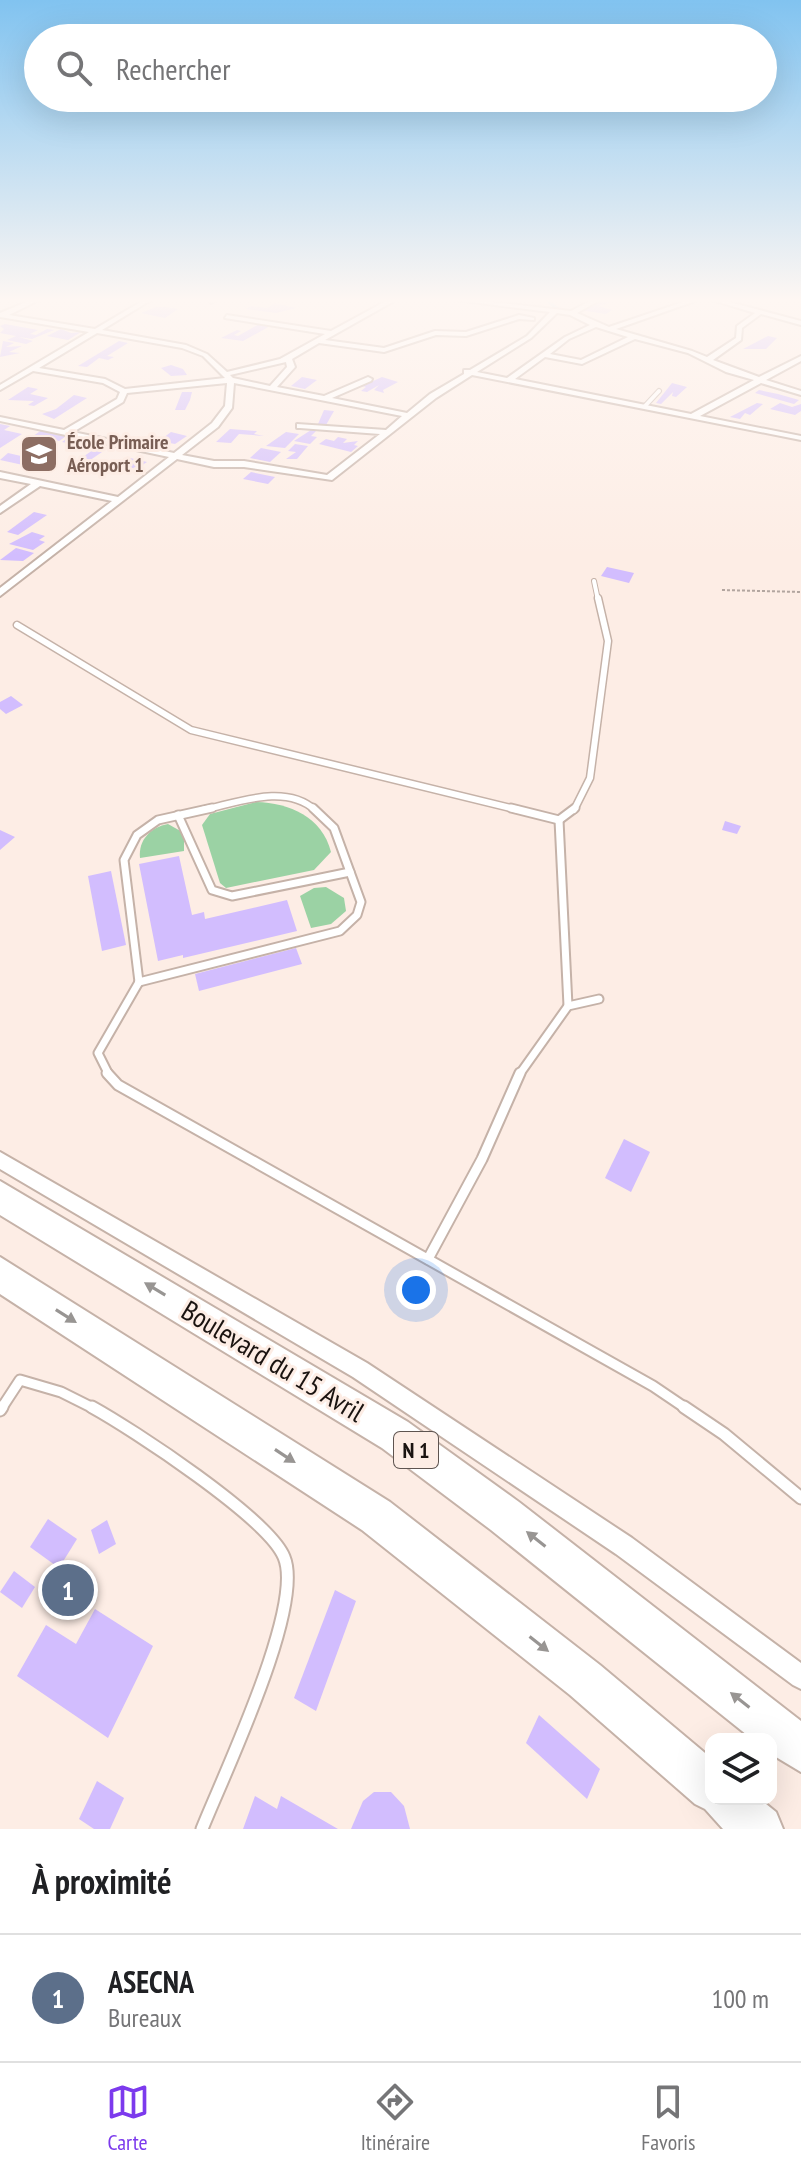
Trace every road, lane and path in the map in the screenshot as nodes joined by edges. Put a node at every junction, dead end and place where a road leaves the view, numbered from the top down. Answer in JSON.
{"nodes":[{"id":1,"x":113,"y":385,"type":"edge"},
{"id":2,"x":166,"y":385,"type":"edge"},
{"id":3,"x":228,"y":385,"type":"edge"},
{"id":4,"x":266,"y":385,"type":"edge"},
{"id":5,"x":354,"y":385,"type":"edge"},
{"id":6,"x":449,"y":385,"type":"edge"},
{"id":7,"x":537,"y":385,"type":"edge"},
{"id":8,"x":755,"y":385,"type":"edge"},
{"id":9,"x":777,"y":385,"type":"edge"},
{"id":10,"x":273,"y":387,"type":"joint"},
{"id":11,"x":124,"y":391,"type":"junction"},
{"id":12,"x":659,"y":391,"type":"dead end"},
{"id":13,"x":801,"y":393,"type":"edge"},
{"id":14,"x":327,"y":397,"type":"junction"},
{"id":15,"x":645,"y":406,"type":"junction"},
{"id":16,"x":408,"y":415,"type":"junction"},
{"id":17,"x":693,"y":416,"type":"junction"},
{"id":18,"x":0,"y":419,"type":"edge"},
{"id":19,"x":300,"y":426,"type":"dead end"},
{"id":20,"x":387,"y":432,"type":"junction"},
{"id":21,"x":65,"y":433,"type":"junction"},
{"id":22,"x":798,"y":436,"type":"edge"},
{"id":23,"x":173,"y":456,"type":"junction"},
{"id":24,"x":0,"y":475,"type":"edge"},
{"id":25,"x":38,"y":483,"type":"junction"},
{"id":26,"x":116,"y":499,"type":"junction"},
{"id":27,"x":0,"y":510,"type":"edge"},
{"id":28,"x":594,"y":581,"type":"dead end"},
{"id":29,"x":722,"y":590,"type":"dead end"},
{"id":30,"x":801,"y":592,"type":"edge"},
{"id":31,"x":0,"y":593,"type":"edge"},
{"id":32,"x":17,"y":625,"type":"dead end"},
{"id":33,"x":178,"y":815,"type":"junction"},
{"id":34,"x":559,"y":820,"type":"junction"},
{"id":35,"x":350,"y":872,"type":"junction"},
{"id":36,"x":139,"y":982,"type":"junction"},
{"id":37,"x":599,"y":999,"type":"dead end"},
{"id":38,"x":568,"y":1006,"type":"junction"},
{"id":39,"x":0,"y":1160,"type":"edge"},
{"id":40,"x":0,"y":1197,"type":"edge"},
{"id":41,"x":428,"y":1259,"type":"junction"},
{"id":42,"x":0,"y":1274,"type":"edge"},
{"id":43,"x":0,"y":1410,"type":"edge"},
{"id":44,"x":801,"y":1498,"type":"edge"},
{"id":45,"x":801,"y":1677,"type":"edge"},
{"id":46,"x":801,"y":1749,"type":"edge"},
{"id":47,"x":705,"y":1783,"type":"edge"},
{"id":48,"x":731,"y":1805,"type":"edge"},
{"id":49,"x":202,"y":1829,"type":"edge"},
{"id":50,"x":759,"y":1829,"type":"edge"}],
"edges":[{"from":1,"to":11,"type":"street"},
{"from":2,"to":11,"type":"street"},
{"from":3,"to":23,"type":"street"},
{"from":4,"to":10,"type":"street"},
{"from":5,"to":14,"type":"street"},
{"from":6,"to":16,"type":"street"},
{"from":7,"to":15,"type":"street"},
{"from":8,"to":17,"type":"street"},
{"from":9,"to":13,"type":"street"},
{"from":10,"to":14,"type":"street"},
{"from":11,"to":21,"type":"street"},
{"from":12,"to":15,"type":"lane"},
{"from":14,"to":16,"type":"street"},
{"from":15,"to":17,"type":"street"},
{"from":16,"to":20,"type":"street"},
{"from":17,"to":22,"type":"street"},
{"from":18,"to":21,"type":"street"},
{"from":19,"to":20,"type":"street"},
{"from":20,"to":23,"type":"street"},
{"from":21,"to":23,"type":"street"},
{"from":23,"to":26,"type":"street"},
{"from":24,"to":25,"type":"street"},
{"from":25,"to":26,"type":"street"},
{"from":25,"to":27,"type":"street"},
{"from":26,"to":31,"type":"street"},
{"from":28,"to":34,"type":"lane"},
{"from":29,"to":30,"type":"path"},
{"from":32,"to":34,"type":"lane"},
{"from":33,"to":35,"type":"lane"},
{"from":33,"to":35,"type":"lane"},
{"from":33,"to":36,"type":"lane"},
{"from":34,"to":38,"type":"lane"},
{"from":35,"to":36,"type":"lane"},
{"from":36,"to":41,"type":"lane"},
{"from":37,"to":38,"type":"lane"},
{"from":38,"to":41,"type":"lane"},
{"from":39,"to":45,"type":"street"},
{"from":46,"to":40,"type":"highway","name":"Boulevard du 15 Avril","number":"N 1","one_way":true},
{"from":41,"to":44,"type":"lane"},
{"from":42,"to":47,"type":"highway","one_way":true},
{"from":43,"to":49,"type":"lane"},
{"from":48,"to":50,"type":"highway"}]}
